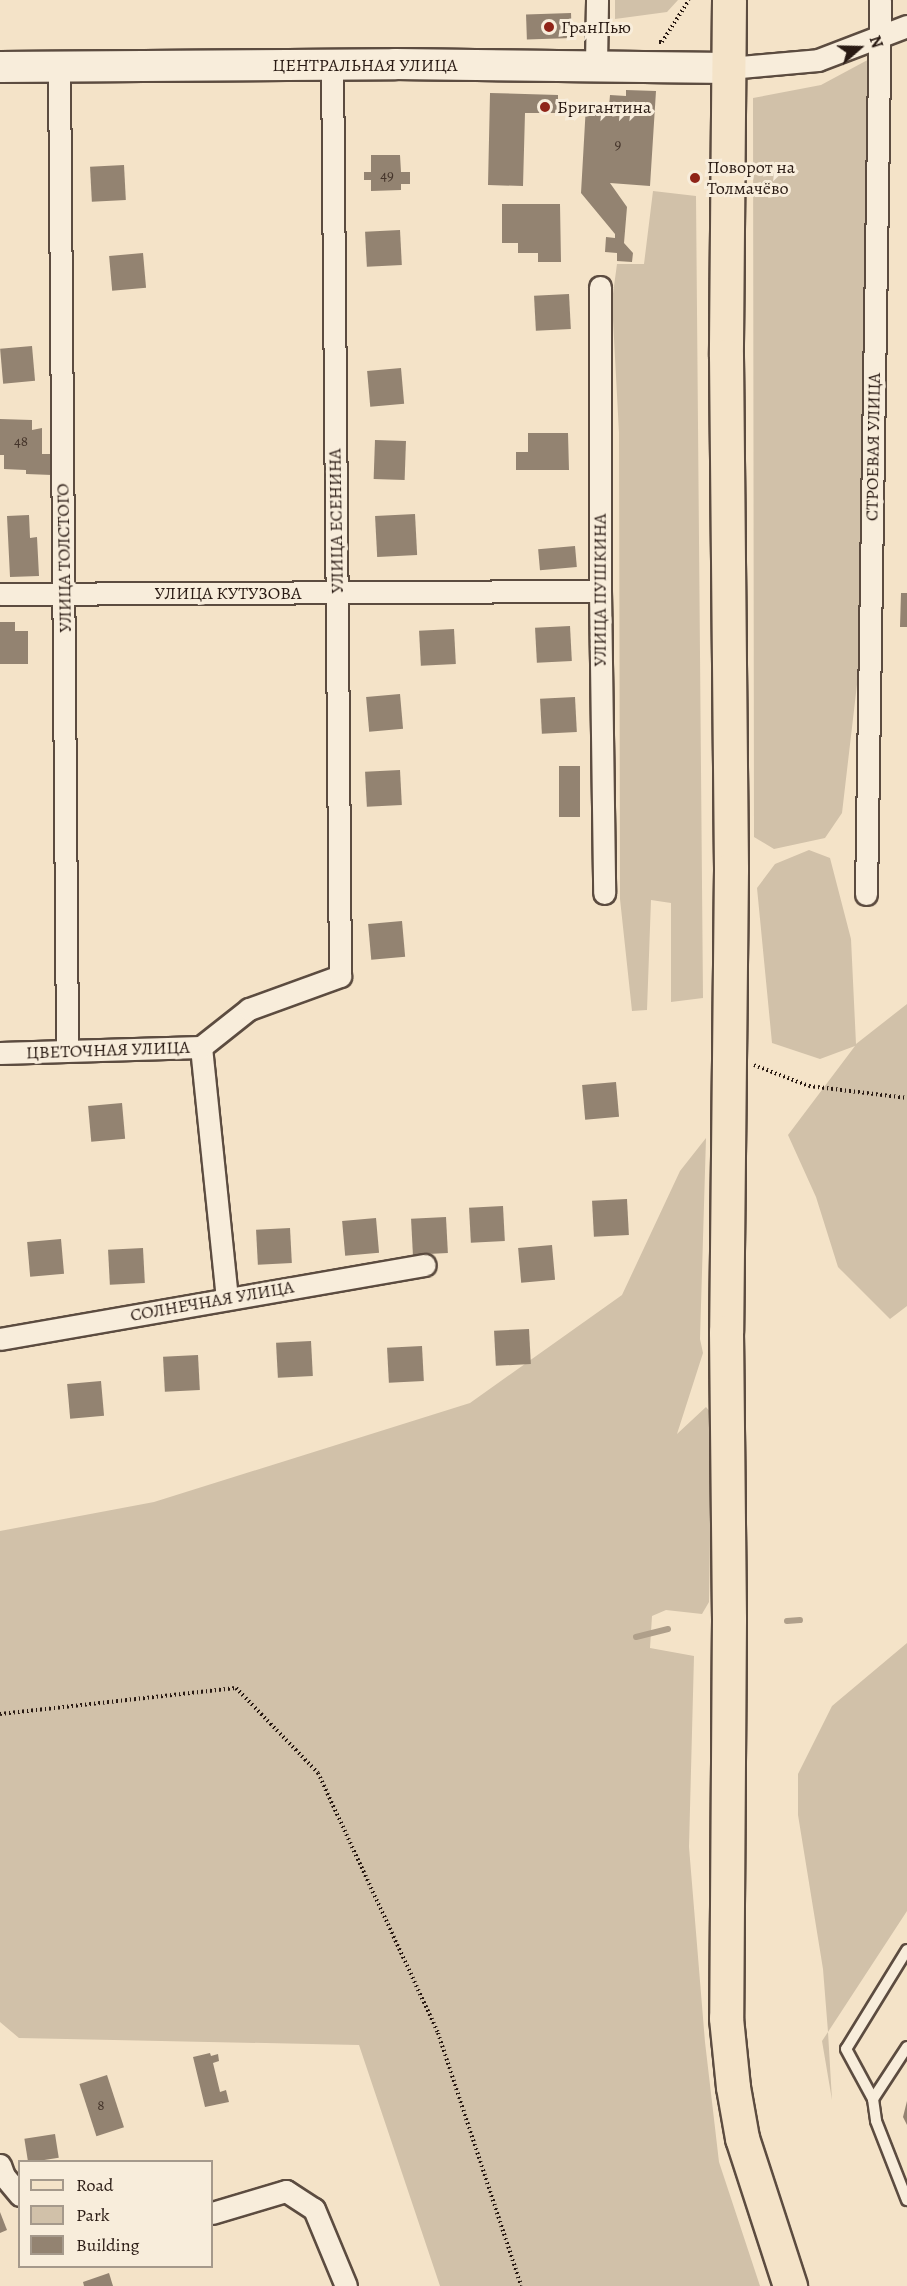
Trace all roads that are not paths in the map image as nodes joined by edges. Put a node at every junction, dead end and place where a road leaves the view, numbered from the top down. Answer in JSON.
{"nodes":[{"id":1,"x":597,"y":0,"type":"edge"},
{"id":2,"x":729,"y":0,"type":"edge"},
{"id":3,"x":880,"y":0,"type":"edge"},
{"id":4,"x":907,"y":26,"type":"edge"},
{"id":5,"x":880,"y":36,"type":"junction"},
{"id":6,"x":332,"y":65,"type":"junction"},
{"id":7,"x":596,"y":65,"type":"junction"},
{"id":8,"x":0,"y":67,"type":"edge"},
{"id":9,"x":59,"y":67,"type":"junction"},
{"id":10,"x":729,"y":68,"type":"junction"},
{"id":11,"x":600,"y":287,"type":"dead end"},
{"id":12,"x":600,"y":591,"type":"junction"},
{"id":13,"x":64,"y":593,"type":"junction"},
{"id":14,"x":337,"y":593,"type":"junction"},
{"id":15,"x":0,"y":594,"type":"edge"},
{"id":16,"x":604,"y":893,"type":"dead end"},
{"id":17,"x":866,"y":894,"type":"dead end"},
{"id":18,"x":340,"y":976,"type":"joint"},
{"id":19,"x":201,"y":1047,"type":"junction"},
{"id":20,"x":68,"y":1050,"type":"junction"},
{"id":21,"x":0,"y":1053,"type":"edge"},
{"id":22,"x":425,"y":1265,"type":"dead end"},
{"id":23,"x":226,"y":1299,"type":"junction"},
{"id":24,"x":0,"y":1339,"type":"edge"},
{"id":25,"x":907,"y":1950,"type":"edge"},
{"id":26,"x":907,"y":2047,"type":"edge"},
{"id":27,"x":873,"y":2099,"type":"junction"},
{"id":28,"x":0,"y":2165,"type":"edge"},
{"id":29,"x":18,"y":2193,"type":"edge"},
{"id":30,"x":907,"y":2200,"type":"edge"},
{"id":31,"x":213,"y":2213,"type":"edge"},
{"id":32,"x":346,"y":2286,"type":"edge"},
{"id":33,"x":790,"y":2286,"type":"edge"}],
"edges":[{"from":1,"to":7,"type":"street"},
{"from":2,"to":10,"type":"main road"},
{"from":3,"to":5,"type":"street","name":"СТРОЕВАЯ УЛИЦА"},
{"from":4,"to":5,"type":"street"},
{"from":5,"to":10,"type":"street"},
{"from":5,"to":17,"type":"street","name":"СТРОЕВАЯ УЛИЦА"},
{"from":6,"to":7,"type":"street","name":"ЦЕНТРАЛЬНАЯ УЛИЦА"},
{"from":6,"to":9,"type":"street","name":"ЦЕНТРАЛЬНАЯ УЛИЦА"},
{"from":6,"to":14,"type":"street","name":"УЛИЦА ЕСЕНИНА"},
{"from":7,"to":10,"type":"street","name":"ЦЕНТРАЛЬНАЯ УЛИЦА"},
{"from":8,"to":9,"type":"street","name":"ЦЕНТРАЛЬНАЯ УЛИЦА"},
{"from":9,"to":13,"type":"street","name":"УЛИЦА ТОЛСТОГО"},
{"from":10,"to":33,"type":"main road"},
{"from":11,"to":12,"type":"street","name":"УЛИЦА ПУШКИНА"},
{"from":12,"to":14,"type":"street","name":"УЛИЦА КУТУЗОВА"},
{"from":12,"to":16,"type":"street","name":"УЛИЦА ПУШКИНА"},
{"from":13,"to":14,"type":"street","name":"УЛИЦА КУТУЗОВА"},
{"from":13,"to":15,"type":"street","name":"УЛИЦА КУТУЗОВА"},
{"from":13,"to":20,"type":"street","name":"УЛИЦА ТОЛСТОГО"},
{"from":14,"to":18,"type":"street","name":"УЛИЦА ЕСЕНИНА"},
{"from":18,"to":19,"type":"street","name":"ЦВЕТОЧНАЯ УЛИЦА"},
{"from":19,"to":20,"type":"street","name":"ЦВЕТОЧНАЯ УЛИЦА"},
{"from":19,"to":23,"type":"street"},
{"from":20,"to":21,"type":"street","name":"ЦВЕТОЧНАЯ УЛИЦА"},
{"from":22,"to":23,"type":"street","name":"СОЛНЕЧНАЯ УЛИЦА"},
{"from":23,"to":24,"type":"street","name":"СОЛНЕЧНАЯ УЛИЦА"},
{"from":25,"to":27,"type":"lane"},
{"from":26,"to":27,"type":"lane"},
{"from":27,"to":30,"type":"lane"},
{"from":28,"to":29,"type":"street"},
{"from":31,"to":32,"type":"street"}]}
